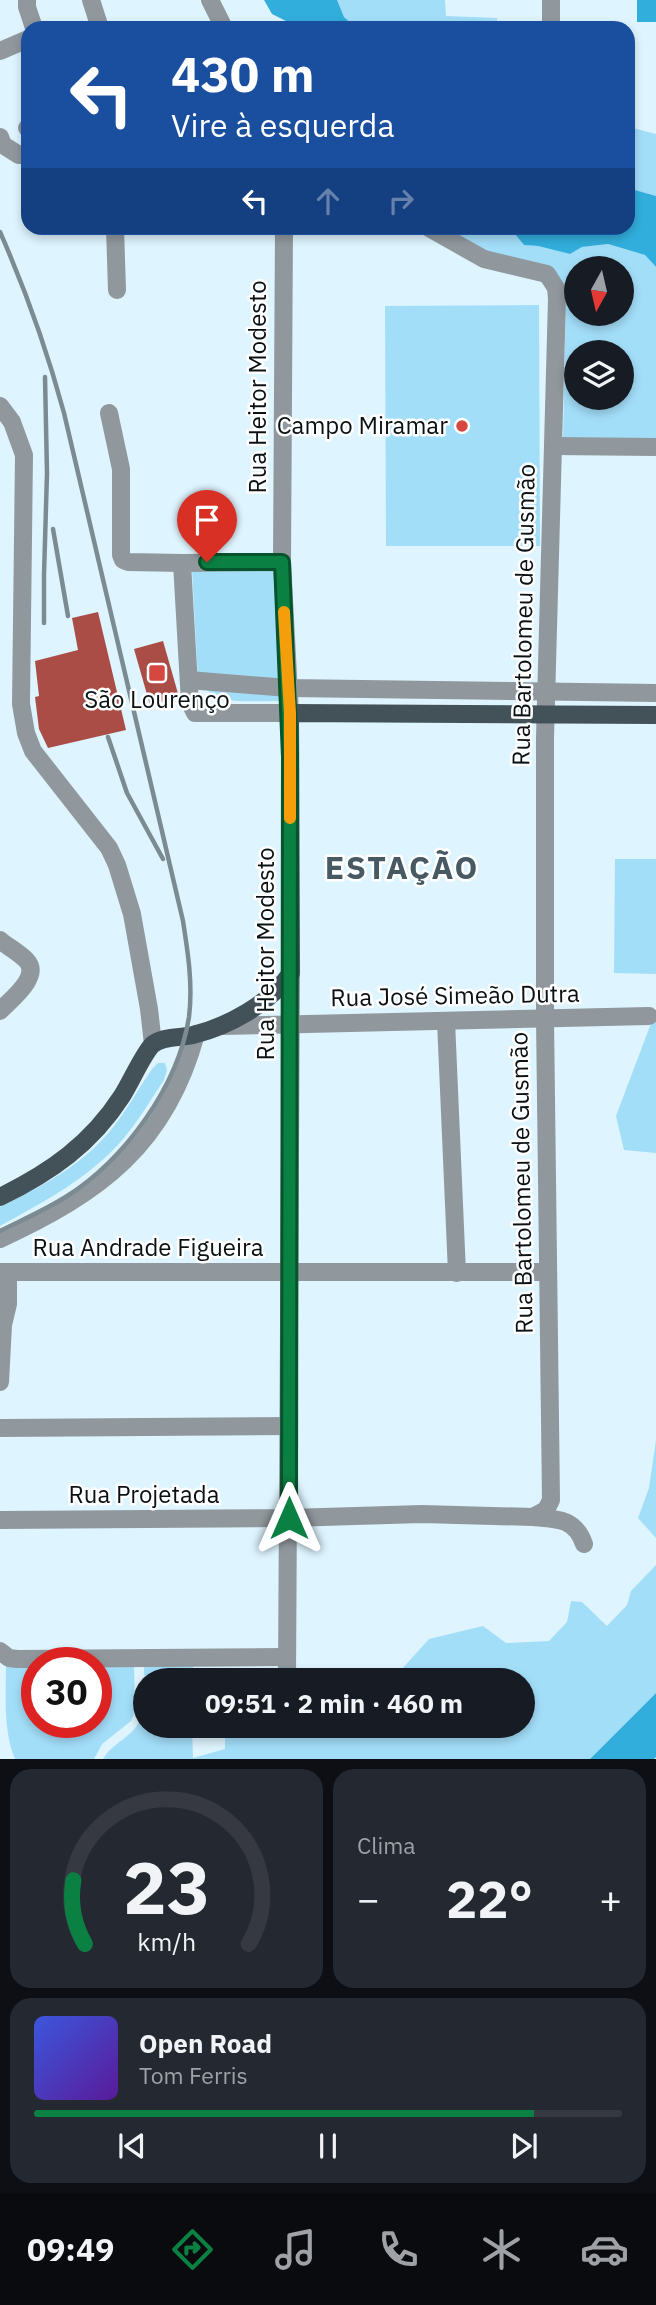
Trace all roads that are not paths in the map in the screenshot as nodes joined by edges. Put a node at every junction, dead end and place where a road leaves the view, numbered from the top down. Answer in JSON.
{"nodes":[{"id":1,"x":27,"y":0,"type":"edge"},
{"id":2,"x":91,"y":0,"type":"edge"},
{"id":3,"x":210,"y":0,"type":"edge"},
{"id":4,"x":551,"y":0,"type":"edge"},
{"id":5,"x":32,"y":21,"type":"edge"},
{"id":6,"x":98,"y":21,"type":"edge"},
{"id":7,"x":220,"y":21,"type":"edge"},
{"id":8,"x":551,"y":21,"type":"edge"},
{"id":9,"x":21,"y":42,"type":"edge"},
{"id":10,"x":0,"y":51,"type":"edge"},
{"id":11,"x":0,"y":137,"type":"edge"},
{"id":12,"x":21,"y":155,"type":"edge"},
{"id":13,"x":115,"y":235,"type":"edge"},
{"id":14,"x":284,"y":235,"type":"edge"},
{"id":15,"x":441,"y":235,"type":"edge"},
{"id":16,"x":117,"y":290,"type":"dead end"},
{"id":17,"x":0,"y":406,"type":"edge"},
{"id":18,"x":109,"y":412,"type":"dead end"},
{"id":19,"x":6,"y":422,"type":"edge"},
{"id":20,"x":553,"y":446,"type":"junction"},
{"id":21,"x":656,"y":447,"type":"edge"},
{"id":22,"x":282,"y":562,"type":"junction"},
{"id":23,"x":182,"y":563,"type":"junction"},
{"id":24,"x":189,"y":680,"type":"junction"},
{"id":25,"x":288,"y":688,"type":"junction"},
{"id":26,"x":546,"y":692,"type":"junction"},
{"id":27,"x":656,"y":693,"type":"edge"},
{"id":28,"x":290,"y":713,"type":"junction"},
{"id":29,"x":545,"y":713,"type":"junction"},
{"id":30,"x":656,"y":715,"type":"edge"},
{"id":31,"x":0,"y":940,"type":"edge"},
{"id":32,"x":291,"y":973,"type":"junction"},
{"id":33,"x":0,"y":1011,"type":"edge"},
{"id":34,"x":649,"y":1016,"type":"dead end"},
{"id":35,"x":545,"y":1018,"type":"junction"},
{"id":36,"x":446,"y":1021,"type":"junction"},
{"id":37,"x":290,"y":1024,"type":"junction"},
{"id":38,"x":221,"y":1026,"type":"junction"},
{"id":39,"x":196,"y":1034,"type":"junction"},
{"id":40,"x":153,"y":1044,"type":"junction"},
{"id":41,"x":0,"y":1197,"type":"edge"},
{"id":42,"x":0,"y":1240,"type":"edge"},
{"id":43,"x":4,"y":1272,"type":"edge"},
{"id":44,"x":289,"y":1272,"type":"junction"},
{"id":45,"x":548,"y":1272,"type":"junction"},
{"id":46,"x":457,"y":1273,"type":"junction"},
{"id":47,"x":0,"y":1382,"type":"edge"},
{"id":48,"x":288,"y":1426,"type":"junction"},
{"id":49,"x":0,"y":1428,"type":"edge"},
{"id":50,"x":533,"y":1517,"type":"junction"},
{"id":51,"x":289,"y":1518,"type":"junction"},
{"id":52,"x":0,"y":1520,"type":"edge"},
{"id":53,"x":584,"y":1544,"type":"dead end"},
{"id":54,"x":0,"y":1651,"type":"edge"},
{"id":55,"x":287,"y":1657,"type":"junction"},
{"id":56,"x":287,"y":1668,"type":"edge"}],
"edges":[{"from":1,"to":5,"type":"street"},
{"from":2,"to":6,"type":"street"},
{"from":3,"to":7,"type":"street"},
{"from":4,"to":8,"type":"street"},
{"from":9,"to":10,"type":"street"},
{"from":11,"to":12,"type":"street"},
{"from":13,"to":16,"type":"street"},
{"from":14,"to":22,"type":"street","name":"Rua Heitor Modesto"},
{"from":15,"to":20,"type":"street"},
{"from":17,"to":19,"type":"street"},
{"from":18,"to":23,"type":"street"},
{"from":19,"to":40,"type":"street"},
{"from":20,"to":21,"type":"street","name":"Rua Bartolomeu de Gusmão"},
{"from":20,"to":26,"type":"street","name":"Rua Bartolomeu de Gusmão"},
{"from":22,"to":23,"type":"street"},
{"from":22,"to":25,"type":"street","name":"Rua Heitor Modesto"},
{"from":23,"to":24,"type":"street"},
{"from":24,"to":25,"type":"street"},
{"from":24,"to":28,"type":"street"},
{"from":25,"to":26,"type":"street"},
{"from":25,"to":28,"type":"street","name":"Rua Heitor Modesto"},
{"from":26,"to":27,"type":"street"},
{"from":26,"to":29,"type":"street","name":"Rua Bartolomeu de Gusmão"},
{"from":28,"to":29,"type":"main road"},
{"from":28,"to":32,"type":"main road","name":"Rua Heitor Modesto"},
{"from":29,"to":30,"type":"main road"},
{"from":29,"to":35,"type":"street","name":"Rua Bartolomeu de Gusmão"},
{"from":31,"to":33,"type":"street"},
{"from":32,"to":37,"type":"street","name":"Rua Heitor Modesto"},
{"from":32,"to":38,"type":"main road","name":"Rua José Simeão Dutra"},
{"from":34,"to":35,"type":"street","name":"Rua José Simeão Dutra"},
{"from":35,"to":36,"type":"street","name":"Rua José Simeão Dutra"},
{"from":35,"to":45,"type":"street","name":"Rua Bartolomeu de Gusmão"},
{"from":36,"to":37,"type":"street","name":"Rua José Simeão Dutra"},
{"from":36,"to":46,"type":"street"},
{"from":37,"to":38,"type":"street","name":"Rua José Simeão Dutra"},
{"from":37,"to":44,"type":"street","name":"Rua Heitor Modesto"},
{"from":38,"to":39,"type":"main road","name":"Rua José Simeão Dutra"},
{"from":39,"to":40,"type":"main road","name":"Rua José Simeão Dutra"},
{"from":39,"to":42,"type":"street"},
{"from":40,"to":41,"type":"main road"},
{"from":43,"to":44,"type":"street","name":"Rua Andrade Figueira"},
{"from":43,"to":47,"type":"street"},
{"from":44,"to":46,"type":"street","name":"Rua Andrade Figueira"},
{"from":44,"to":48,"type":"street","name":"Rua Heitor Modesto"},
{"from":45,"to":46,"type":"street","name":"Rua Andrade Figueira"},
{"from":45,"to":50,"type":"street","name":"Rua Bartolomeu de Gusmão"},
{"from":48,"to":49,"type":"street"},
{"from":48,"to":51,"type":"street","name":"Rua Heitor Modesto"},
{"from":50,"to":51,"type":"street"},
{"from":50,"to":53,"type":"street"},
{"from":51,"to":52,"type":"street","name":"Rua Projetada"},
{"from":51,"to":55,"type":"street","name":"Rua Heitor Modesto"},
{"from":54,"to":55,"type":"street"},
{"from":55,"to":56,"type":"street","name":"Rua Heitor Modesto"}]}
